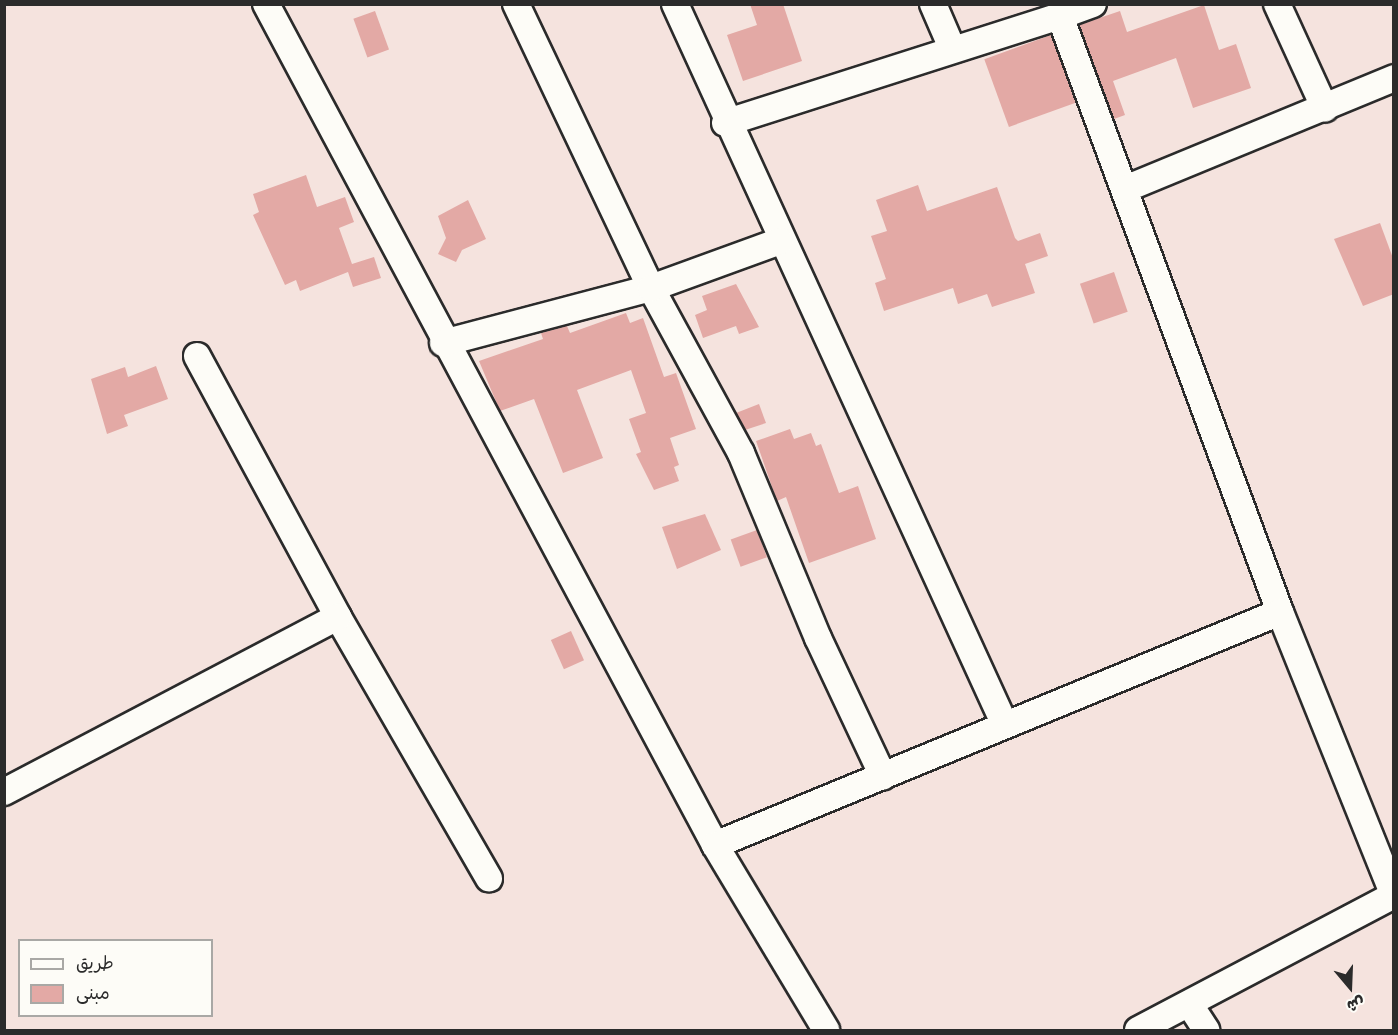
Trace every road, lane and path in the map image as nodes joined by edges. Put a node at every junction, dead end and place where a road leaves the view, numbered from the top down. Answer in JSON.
{"nodes":[{"id":1,"x":266,"y":4,"type":"edge"},
{"id":2,"x":516,"y":4,"type":"edge"},
{"id":3,"x":675,"y":4,"type":"edge"},
{"id":4,"x":933,"y":4,"type":"edge"},
{"id":5,"x":1093,"y":4,"type":"edge"},
{"id":6,"x":1277,"y":4,"type":"edge"},
{"id":7,"x":1060,"y":16,"type":"junction"},
{"id":8,"x":952,"y":48,"type":"junction"},
{"id":9,"x":1394,"y":78,"type":"edge"},
{"id":10,"x":1325,"y":109,"type":"junction"},
{"id":11,"x":725,"y":123,"type":"junction"},
{"id":12,"x":1125,"y":189,"type":"junction"},
{"id":13,"x":780,"y":241,"type":"junction"},
{"id":14,"x":651,"y":288,"type":"junction"},
{"id":15,"x":443,"y":343,"type":"junction"},
{"id":16,"x":197,"y":356,"type":"dead end"},
{"id":17,"x":1280,"y":612,"type":"junction"},
{"id":18,"x":338,"y":617,"type":"junction"},
{"id":19,"x":1005,"y":725,"type":"junction"},
{"id":20,"x":883,"y":776,"type":"junction"},
{"id":21,"x":4,"y":792,"type":"edge"},
{"id":22,"x":715,"y":845,"type":"junction"},
{"id":23,"x":489,"y":879,"type":"dead end"},
{"id":24,"x":1394,"y":895,"type":"edge"},
{"id":25,"x":1190,"y":1005,"type":"junction"},
{"id":26,"x":826,"y":1030,"type":"edge"},
{"id":27,"x":1138,"y":1030,"type":"edge"},
{"id":28,"x":1206,"y":1030,"type":"edge"}],
"edges":[{"from":1,"to":15,"type":"street"},
{"from":2,"to":14,"type":"street"},
{"from":3,"to":11,"type":"street"},
{"from":4,"to":8,"type":"street"},
{"from":5,"to":7,"type":"street"},
{"from":6,"to":10,"type":"street"},
{"from":7,"to":8,"type":"street"},
{"from":7,"to":12,"type":"street"},
{"from":8,"to":11,"type":"street"},
{"from":9,"to":10,"type":"street"},
{"from":10,"to":12,"type":"street"},
{"from":11,"to":13,"type":"street"},
{"from":12,"to":17,"type":"street"},
{"from":13,"to":14,"type":"street"},
{"from":13,"to":19,"type":"street"},
{"from":14,"to":15,"type":"street"},
{"from":14,"to":20,"type":"street"},
{"from":15,"to":22,"type":"street"},
{"from":16,"to":18,"type":"street"},
{"from":17,"to":19,"type":"street"},
{"from":17,"to":24,"type":"street"},
{"from":18,"to":21,"type":"street"},
{"from":18,"to":23,"type":"street"},
{"from":19,"to":20,"type":"street"},
{"from":20,"to":22,"type":"street"},
{"from":22,"to":26,"type":"street"},
{"from":24,"to":25,"type":"street"},
{"from":25,"to":27,"type":"street"},
{"from":25,"to":28,"type":"street"}]}
